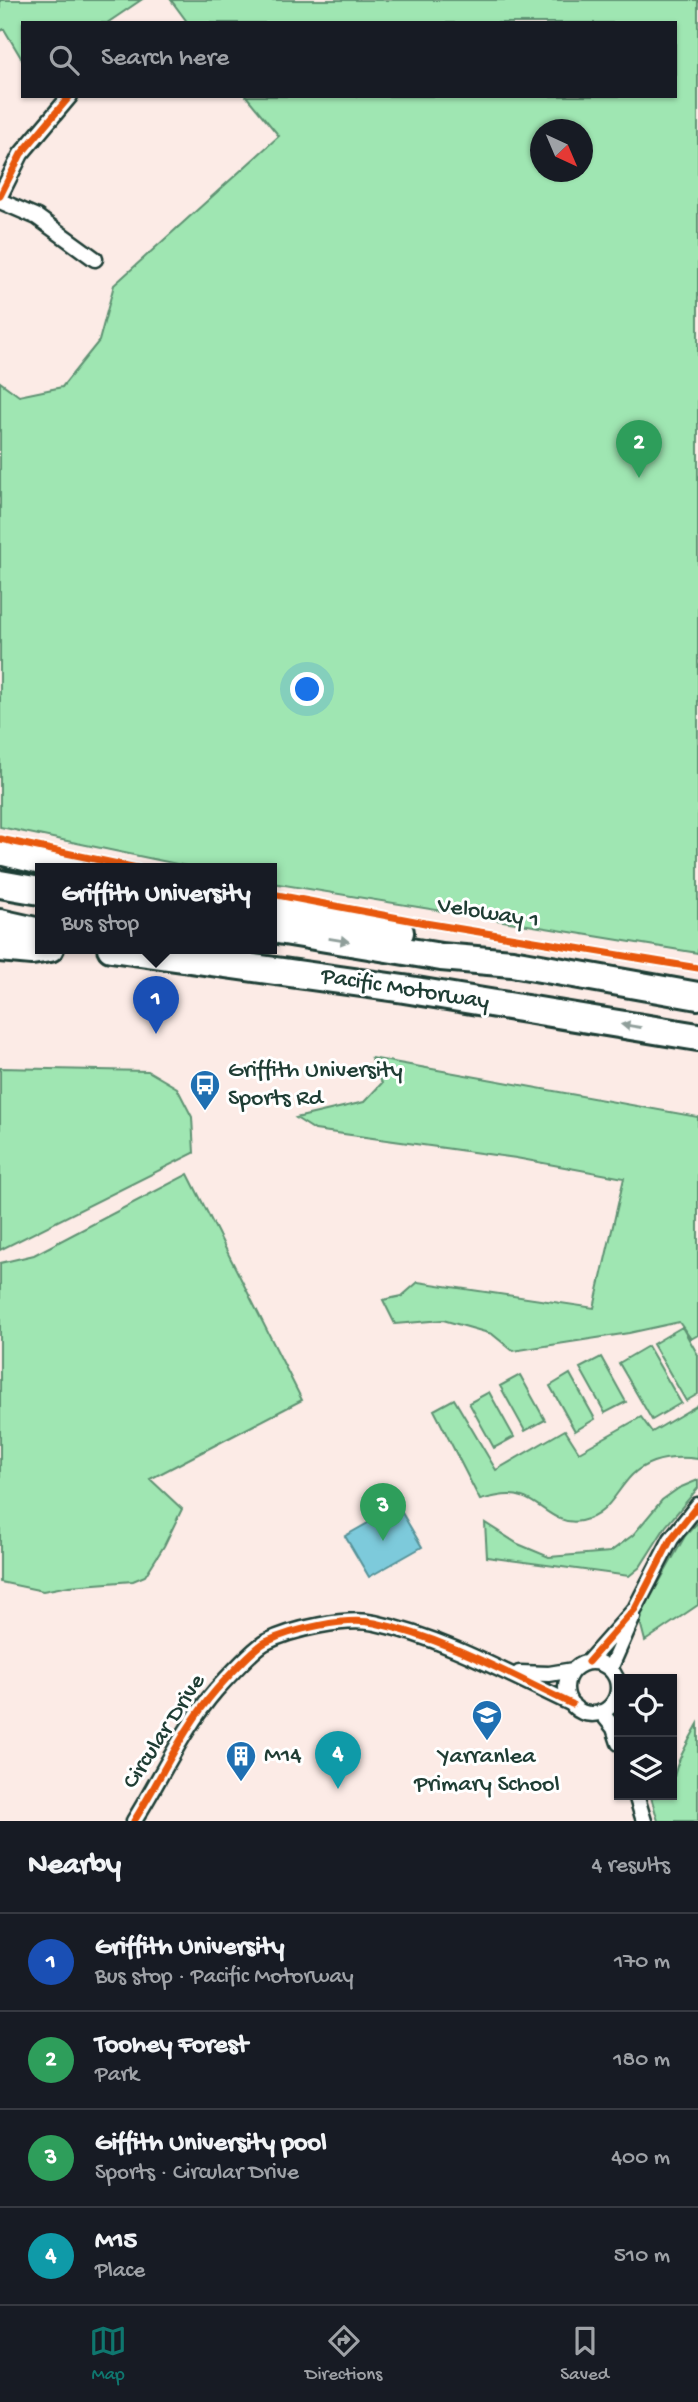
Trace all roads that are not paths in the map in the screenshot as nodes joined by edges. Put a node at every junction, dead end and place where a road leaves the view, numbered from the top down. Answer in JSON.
{"nodes":[{"id":1,"x":68,"y":98,"type":"edge"},
{"id":2,"x":0,"y":198,"type":"edge"},
{"id":3,"x":95,"y":259,"type":"dead end"},
{"id":4,"x":0,"y":851,"type":"edge"},
{"id":5,"x":50,"y":863,"type":"edge"},
{"id":6,"x":0,"y":884,"type":"edge"},
{"id":7,"x":35,"y":890,"type":"edge"},
{"id":8,"x":277,"y":909,"type":"edge"},
{"id":9,"x":0,"y":923,"type":"edge"},
{"id":10,"x":277,"y":930,"type":"edge"},
{"id":11,"x":35,"y":931,"type":"edge"},
{"id":12,"x":0,"y":948,"type":"edge"},
{"id":13,"x":35,"y":950,"type":"edge"},
{"id":14,"x":154,"y":954,"type":"edge"},
{"id":15,"x":512,"y":963,"type":"junction"},
{"id":16,"x":698,"y":996,"type":"edge"},
{"id":17,"x":698,"y":1037,"type":"edge"},
{"id":18,"x":698,"y":1505,"type":"edge"},
{"id":19,"x":635,"y":1609,"type":"junction"},
{"id":20,"x":588,"y":1662,"type":"junction"},
{"id":21,"x":610,"y":1669,"type":"junction"},
{"id":22,"x":573,"y":1670,"type":"junction"},
{"id":23,"x":507,"y":1671,"type":"junction"},
{"id":24,"x":572,"y":1703,"type":"junction"},
{"id":25,"x":601,"y":1712,"type":"junction"},
{"id":26,"x":617,"y":1737,"type":"edge"},
{"id":27,"x":638,"y":1800,"type":"edge"},
{"id":28,"x":134,"y":1821,"type":"edge"},
{"id":29,"x":644,"y":1821,"type":"edge"}],
"edges":[{"from":1,"to":2,"type":"street"},
{"from":2,"to":3,"type":"street"},
{"from":4,"to":5,"type":"highway"},
{"from":6,"to":7,"type":"highway"},
{"from":8,"to":15,"type":"highway"},
{"from":9,"to":11,"type":"highway"},
{"from":10,"to":15,"type":"highway","name":"Pacific Motorway","one_way":true},
{"from":12,"to":13,"type":"highway"},
{"from":17,"to":14,"type":"highway","name":"Pacific Motorway","one_way":true},
{"from":15,"to":16,"type":"highway","name":"Pacific Motorway"},
{"from":18,"to":19,"type":"street"},
{"from":19,"to":20,"type":"street"},
{"from":19,"to":21,"type":"street"},
{"from":20,"to":21,"type":"street"},
{"from":20,"to":22,"type":"street"},
{"from":21,"to":25,"type":"street"},
{"from":22,"to":23,"type":"street","name":"Circular Drive"},
{"from":22,"to":24,"type":"street"},
{"from":23,"to":24,"type":"street","name":"Circular Drive"},
{"from":23,"to":28,"type":"street","name":"Circular Drive"},
{"from":24,"to":25,"type":"street"},
{"from":25,"to":26,"type":"street"},
{"from":27,"to":29,"type":"street"}]}
